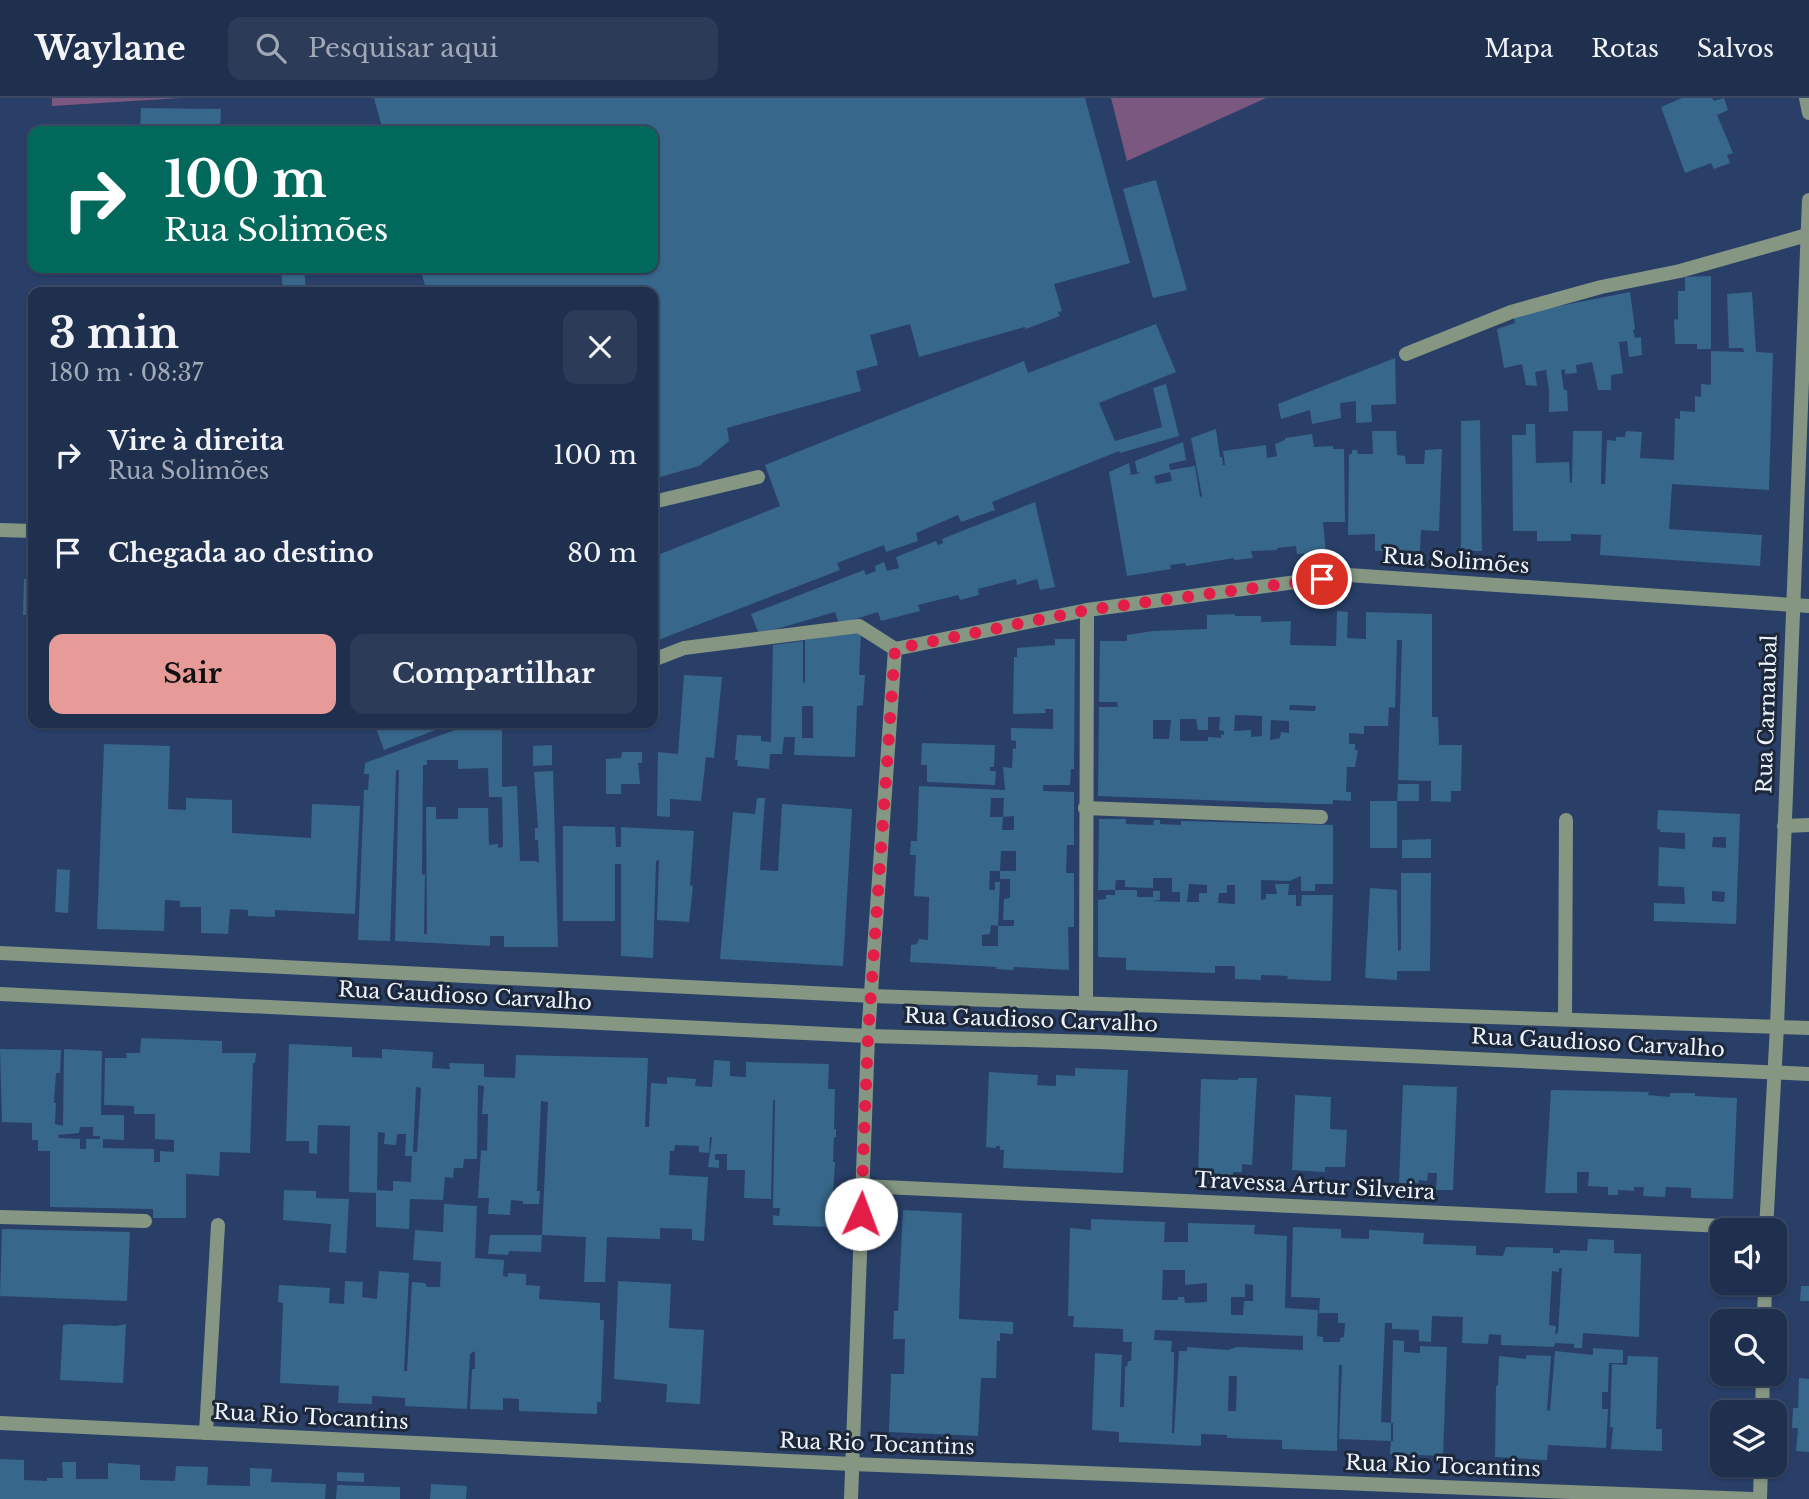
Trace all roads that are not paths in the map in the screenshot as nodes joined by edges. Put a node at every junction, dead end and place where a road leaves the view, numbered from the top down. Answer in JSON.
{"nodes":[{"id":1,"x":1805,"y":98,"type":"edge"},
{"id":2,"x":1809,"y":113,"type":"edge"},
{"id":3,"x":1809,"y":200,"type":"edge"},
{"id":4,"x":1807,"y":235,"type":"junction"},
{"id":5,"x":1406,"y":354,"type":"dead end"},
{"id":6,"x":758,"y":477,"type":"dead end"},
{"id":7,"x":658,"y":501,"type":"edge"},
{"id":8,"x":0,"y":530,"type":"edge"},
{"id":9,"x":28,"y":531,"type":"edge"},
{"id":10,"x":1792,"y":605,"type":"junction"},
{"id":11,"x":1809,"y":606,"type":"edge"},
{"id":12,"x":1087,"y":610,"type":"junction"},
{"id":13,"x":895,"y":649,"type":"junction"},
{"id":14,"x":658,"y":658,"type":"edge"},
{"id":15,"x":1085,"y":808,"type":"junction"},
{"id":16,"x":1321,"y":817,"type":"dead end"},
{"id":17,"x":1566,"y":820,"type":"dead end"},
{"id":18,"x":1809,"y":825,"type":"edge"},
{"id":19,"x":1784,"y":826,"type":"junction"},
{"id":20,"x":0,"y":953,"type":"edge"},
{"id":21,"x":0,"y":994,"type":"edge"},
{"id":22,"x":872,"y":996,"type":"junction"},
{"id":23,"x":1086,"y":1003,"type":"junction"},
{"id":24,"x":1565,"y":1019,"type":"junction"},
{"id":25,"x":1776,"y":1026,"type":"junction"},
{"id":26,"x":1809,"y":1028,"type":"edge"},
{"id":27,"x":868,"y":1036,"type":"junction"},
{"id":28,"x":1774,"y":1072,"type":"junction"},
{"id":29,"x":1809,"y":1074,"type":"edge"},
{"id":30,"x":862,"y":1186,"type":"junction"},
{"id":31,"x":0,"y":1217,"type":"edge"},
{"id":32,"x":1767,"y":1218,"type":"edge"},
{"id":33,"x":145,"y":1221,"type":"dead end"},
{"id":34,"x":218,"y":1225,"type":"dead end"},
{"id":35,"x":1710,"y":1226,"type":"edge"},
{"id":36,"x":0,"y":1423,"type":"edge"},
{"id":37,"x":206,"y":1433,"type":"junction"},
{"id":38,"x":852,"y":1464,"type":"junction"},
{"id":39,"x":1761,"y":1477,"type":"edge"},
{"id":40,"x":851,"y":1499,"type":"edge"},
{"id":41,"x":1752,"y":1499,"type":"edge"},
{"id":42,"x":1760,"y":1499,"type":"edge"}],
"edges":[{"from":1,"to":2,"type":"street"},
{"from":3,"to":4,"type":"street","name":"Rua Carnaubal"},
{"from":4,"to":5,"type":"street"},
{"from":4,"to":10,"type":"street","name":"Rua Carnaubal"},
{"from":6,"to":7,"type":"street"},
{"from":8,"to":9,"type":"street"},
{"from":10,"to":11,"type":"street","name":"Rua Solimões"},
{"from":10,"to":12,"type":"street","name":"Rua Solimões"},
{"from":10,"to":19,"type":"street","name":"Rua Carnaubal"},
{"from":12,"to":13,"type":"street","name":"Rua Solimões"},
{"from":12,"to":15,"type":"street"},
{"from":13,"to":14,"type":"street"},
{"from":13,"to":22,"type":"street"},
{"from":15,"to":16,"type":"street"},
{"from":15,"to":23,"type":"street"},
{"from":17,"to":24,"type":"street"},
{"from":18,"to":19,"type":"street"},
{"from":19,"to":25,"type":"street","name":"Rua Carnaubal"},
{"from":20,"to":22,"type":"street","name":"Rua Gaudioso Carvalho"},
{"from":21,"to":27,"type":"street","name":"Rua Gaudioso Carvalho"},
{"from":22,"to":23,"type":"street","name":"Rua Gaudioso Carvalho"},
{"from":22,"to":27,"type":"street"},
{"from":23,"to":24,"type":"street","name":"Rua Gaudioso Carvalho"},
{"from":24,"to":25,"type":"street","name":"Rua Gaudioso Carvalho"},
{"from":25,"to":26,"type":"street","name":"Rua Gaudioso Carvalho"},
{"from":25,"to":28,"type":"street","name":"Rua Carnaubal"},
{"from":27,"to":28,"type":"street","name":"Rua Gaudioso Carvalho"},
{"from":27,"to":30,"type":"street"},
{"from":28,"to":29,"type":"street","name":"Rua Gaudioso Carvalho"},
{"from":28,"to":32,"type":"street","name":"Rua Carnaubal"},
{"from":30,"to":35,"type":"street","name":"Travessa Artur Silveira"},
{"from":30,"to":38,"type":"street"},
{"from":31,"to":33,"type":"street"},
{"from":34,"to":37,"type":"street"},
{"from":36,"to":37,"type":"street","name":"Rua Rio Tocantins"},
{"from":37,"to":38,"type":"street","name":"Rua Rio Tocantins"},
{"from":38,"to":40,"type":"street"},
{"from":38,"to":41,"type":"street","name":"Rua Rio Tocantins"},
{"from":39,"to":42,"type":"street"}]}
